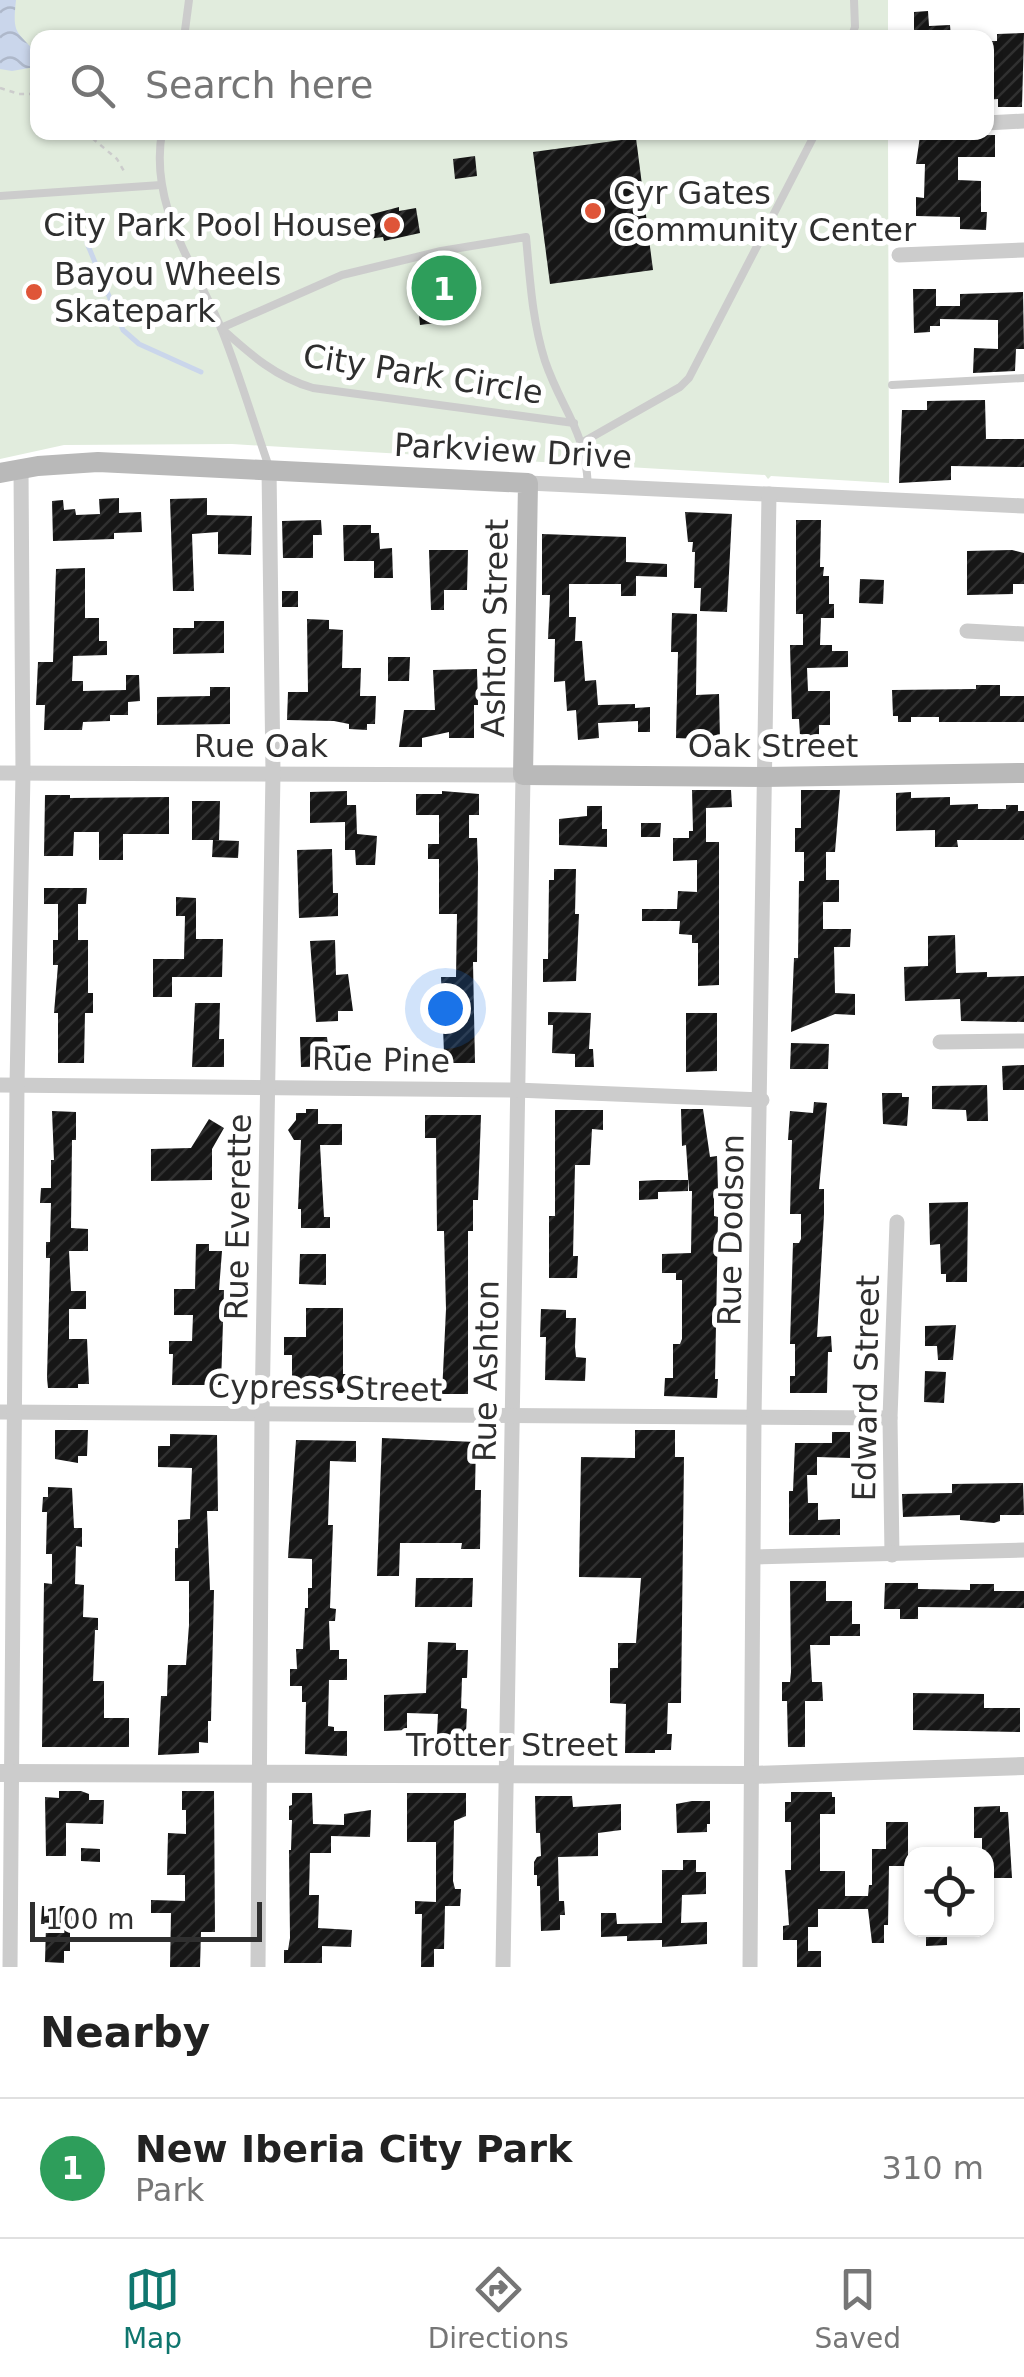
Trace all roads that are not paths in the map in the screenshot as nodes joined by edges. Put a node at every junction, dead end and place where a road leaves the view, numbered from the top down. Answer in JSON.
{"nodes":[{"id":1,"x":189,"y":0,"type":"edge"},
{"id":2,"x":854,"y":0,"type":"edge"},
{"id":3,"x":185,"y":30,"type":"edge"},
{"id":4,"x":853,"y":30,"type":"edge"},
{"id":5,"x":1024,"y":121,"type":"edge"},
{"id":6,"x":994,"y":122,"type":"edge"},
{"id":7,"x":162,"y":140,"type":"edge"},
{"id":8,"x":812,"y":140,"type":"edge"},
{"id":9,"x":161,"y":186,"type":"junction"},
{"id":10,"x":0,"y":196,"type":"edge"},
{"id":11,"x":1024,"y":250,"type":"edge"},
{"id":12,"x":899,"y":256,"type":"dead end"},
{"id":13,"x":220,"y":328,"type":"junction"},
{"id":14,"x":1024,"y":378,"type":"edge"},
{"id":15,"x":892,"y":386,"type":"dead end"},
{"id":16,"x":575,"y":423,"type":"junction"},
{"id":17,"x":583,"y":442,"type":"junction"},
{"id":18,"x":269,"y":468,"type":"junction"},
{"id":19,"x":10,"y":470,"type":"edge"},
{"id":20,"x":528,"y":482,"type":"junction"},
{"id":21,"x":588,"y":486,"type":"junction"},
{"id":22,"x":770,"y":494,"type":"junction"},
{"id":23,"x":1024,"y":506,"type":"edge"},
{"id":24,"x":968,"y":631,"type":"dead end"},
{"id":25,"x":1024,"y":634,"type":"edge"},
{"id":26,"x":0,"y":773,"type":"edge"},
{"id":27,"x":23,"y":773,"type":"junction"},
{"id":28,"x":273,"y":773,"type":"junction"},
{"id":29,"x":1024,"y":773,"type":"edge"},
{"id":30,"x":522,"y":775,"type":"junction"},
{"id":31,"x":764,"y":777,"type":"junction"},
{"id":32,"x":940,"y":1042,"type":"dead end"},
{"id":33,"x":1024,"y":1042,"type":"edge"},
{"id":34,"x":8,"y":1085,"type":"edge"},
{"id":35,"x":267,"y":1086,"type":"junction"},
{"id":36,"x":516,"y":1090,"type":"junction"},
{"id":37,"x":762,"y":1100,"type":"junction"},
{"id":38,"x":897,"y":1222,"type":"dead end"},
{"id":39,"x":7,"y":1412,"type":"edge"},
{"id":40,"x":262,"y":1415,"type":"junction"},
{"id":41,"x":514,"y":1418,"type":"junction"},
{"id":42,"x":754,"y":1418,"type":"junction"},
{"id":43,"x":890,"y":1418,"type":"junction"},
{"id":44,"x":1024,"y":1550,"type":"edge"},
{"id":45,"x":892,"y":1555,"type":"junction"},
{"id":46,"x":754,"y":1557,"type":"junction"},
{"id":47,"x":1024,"y":1766,"type":"edge"},
{"id":48,"x":7,"y":1774,"type":"edge"},
{"id":49,"x":506,"y":1774,"type":"junction"},
{"id":50,"x":261,"y":1775,"type":"junction"},
{"id":51,"x":752,"y":1775,"type":"junction"},
{"id":52,"x":10,"y":1967,"type":"edge"},
{"id":53,"x":258,"y":1967,"type":"edge"},
{"id":54,"x":503,"y":1967,"type":"edge"},
{"id":55,"x":750,"y":1967,"type":"edge"}],
"edges":[{"from":1,"to":3,"type":"lane"},
{"from":2,"to":4,"type":"lane"},
{"from":5,"to":6,"type":"street"},
{"from":7,"to":9,"type":"lane","name":"City Park Circle"},
{"from":8,"to":17,"type":"lane"},
{"from":9,"to":10,"type":"lane"},
{"from":9,"to":13,"type":"lane","name":"City Park Circle"},
{"from":11,"to":12,"type":"street"},
{"from":13,"to":16,"type":"lane","name":"City Park Circle"},
{"from":13,"to":16,"type":"lane","name":"City Park Circle"},
{"from":13,"to":18,"type":"lane","name":"City Park Circle"},
{"from":14,"to":15,"type":"lane"},
{"from":16,"to":17,"type":"lane","name":"City Park Circle"},
{"from":17,"to":21,"type":"lane","name":"City Park Circle"},
{"from":18,"to":19,"type":"main road","name":"Parkview Drive"},
{"from":18,"to":20,"type":"main road","name":"Parkview Drive"},
{"from":18,"to":28,"type":"street","name":"Rue Everette"},
{"from":19,"to":27,"type":"street"},
{"from":20,"to":21,"type":"street","name":"Parkview Drive"},
{"from":20,"to":30,"type":"main road","name":"Ashton Street"},
{"from":21,"to":22,"type":"street","name":"Parkview Drive"},
{"from":22,"to":23,"type":"street","name":"Parkview Drive"},
{"from":22,"to":31,"type":"street","name":"Rue Dodson"},
{"from":24,"to":25,"type":"street"},
{"from":26,"to":27,"type":"street","name":"Rue Oak"},
{"from":27,"to":28,"type":"street","name":"Rue Oak"},
{"from":27,"to":34,"type":"street"},
{"from":28,"to":30,"type":"street","name":"Rue Oak"},
{"from":28,"to":35,"type":"street","name":"Rue Everette"},
{"from":29,"to":31,"type":"main road","name":"Oak Street"},
{"from":30,"to":31,"type":"main road","name":"Oak Street"},
{"from":30,"to":36,"type":"street","name":"Rue Ashton"},
{"from":31,"to":37,"type":"street","name":"Rue Dodson"},
{"from":32,"to":33,"type":"street"},
{"from":34,"to":35,"type":"street","name":"Rue Pine"},
{"from":34,"to":39,"type":"street"},
{"from":35,"to":36,"type":"street","name":"Rue Pine"},
{"from":35,"to":40,"type":"street","name":"Rue Everette"},
{"from":36,"to":37,"type":"street","name":"Rue Pine"},
{"from":36,"to":41,"type":"street","name":"Rue Ashton"},
{"from":37,"to":42,"type":"street","name":"Rue Dodson"},
{"from":38,"to":43,"type":"street","name":"Edward Street"},
{"from":39,"to":40,"type":"street","name":"Cypress Street"},
{"from":39,"to":48,"type":"street"},
{"from":40,"to":41,"type":"street","name":"Cypress Street"},
{"from":40,"to":50,"type":"street","name":"Rue Everette"},
{"from":41,"to":42,"type":"street","name":"Cypress Street"},
{"from":41,"to":49,"type":"street","name":"Rue Ashton"},
{"from":42,"to":43,"type":"street","name":"Cypress Street"},
{"from":42,"to":46,"type":"street","name":"Rue Dodson"},
{"from":43,"to":45,"type":"street","name":"Edward Street"},
{"from":44,"to":45,"type":"street"},
{"from":45,"to":46,"type":"street"},
{"from":46,"to":51,"type":"street","name":"Rue Dodson"},
{"from":47,"to":51,"type":"street","name":"Trotter Street"},
{"from":48,"to":50,"type":"street","name":"Trotter Street"},
{"from":48,"to":52,"type":"street"},
{"from":49,"to":50,"type":"street","name":"Trotter Street"},
{"from":49,"to":51,"type":"street","name":"Trotter Street"},
{"from":49,"to":54,"type":"street","name":"Rue Ashton"},
{"from":50,"to":53,"type":"street","name":"Rue Everette"},
{"from":51,"to":55,"type":"street","name":"Rue Dodson"}]}
